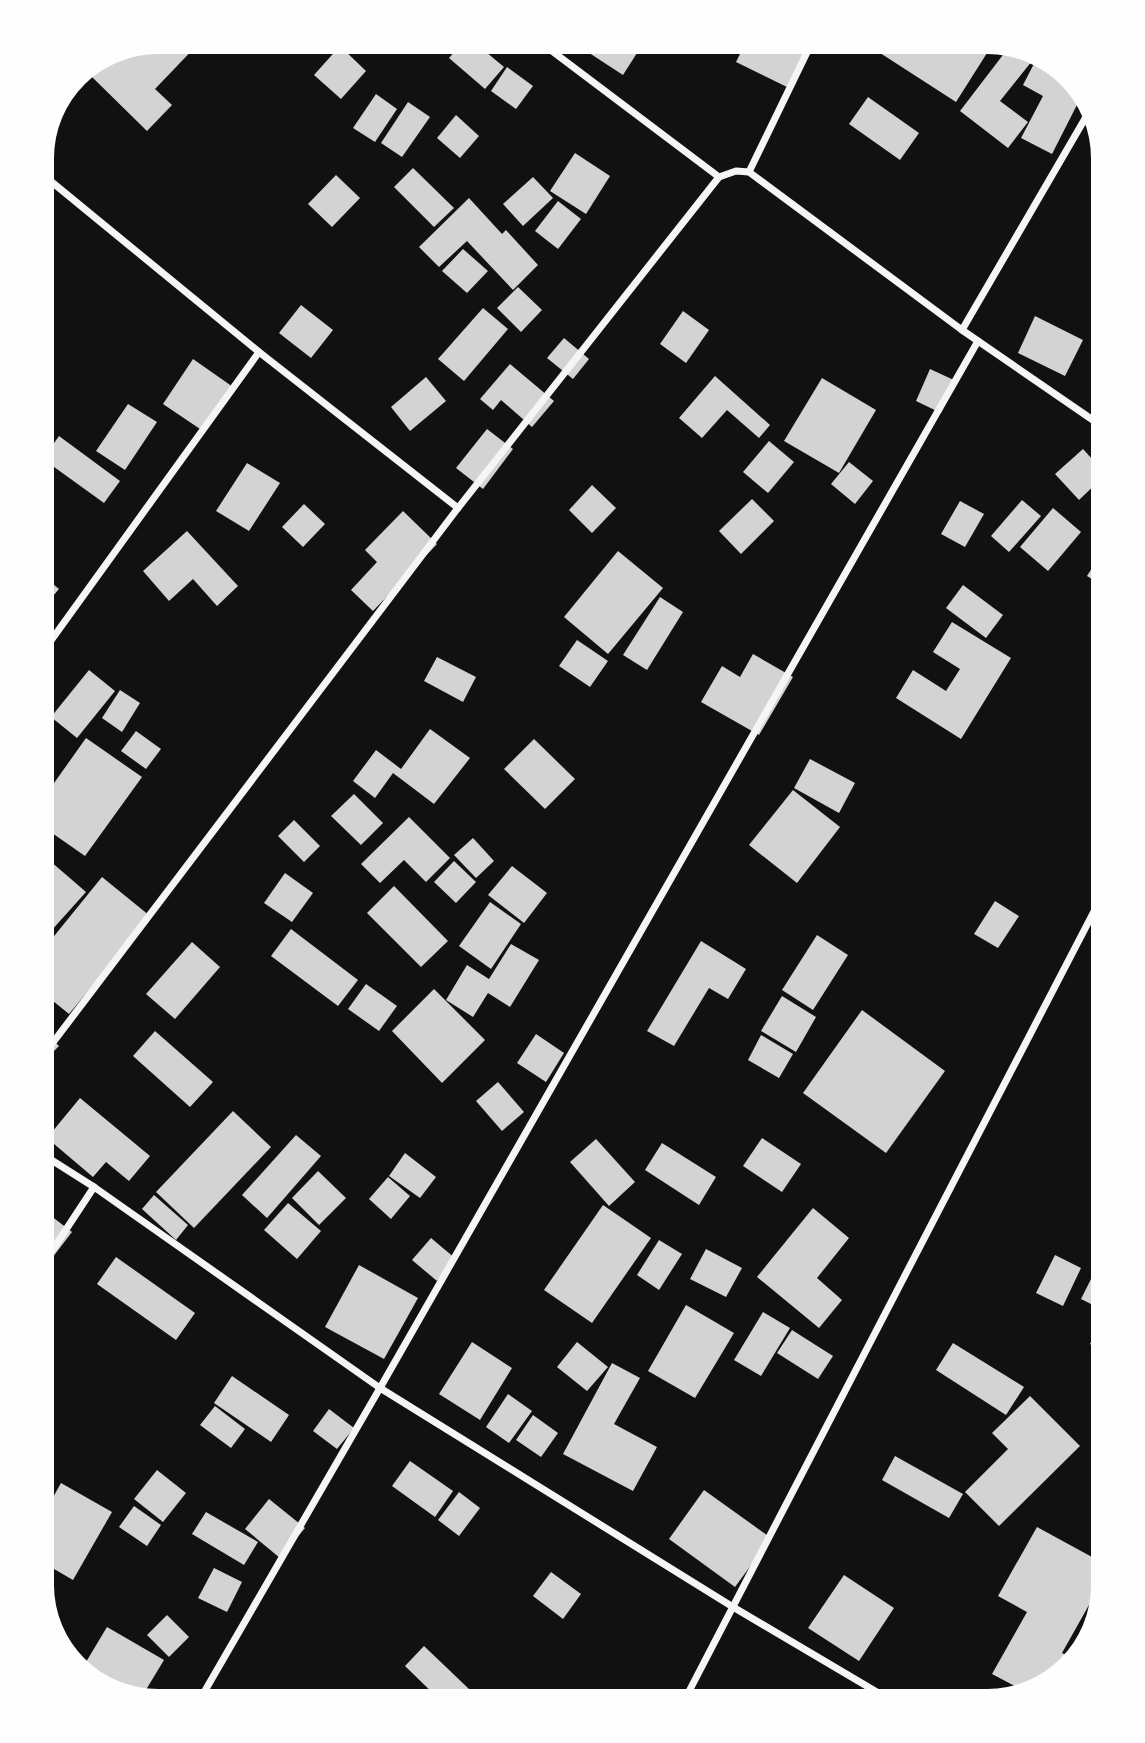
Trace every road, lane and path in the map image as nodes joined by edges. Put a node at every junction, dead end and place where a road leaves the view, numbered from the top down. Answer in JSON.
{"nodes":[{"id":1,"x":556,"y":54,"type":"edge"},
{"id":2,"x":806,"y":54,"type":"edge"},
{"id":3,"x":1084,"y":121,"type":"edge"},
{"id":4,"x":749,"y":172,"type":"junction"},
{"id":5,"x":719,"y":177,"type":"junction"},
{"id":6,"x":54,"y":184,"type":"edge"},
{"id":7,"x":962,"y":330,"type":"junction"},
{"id":8,"x":978,"y":341,"type":"junction"},
{"id":9,"x":259,"y":352,"type":"junction"},
{"id":10,"x":1091,"y":419,"type":"edge"},
{"id":11,"x":458,"y":508,"type":"junction"},
{"id":12,"x":54,"y":636,"type":"edge"},
{"id":13,"x":1091,"y":917,"type":"edge"},
{"id":14,"x":54,"y":1041,"type":"edge"},
{"id":15,"x":54,"y":1162,"type":"edge"},
{"id":16,"x":94,"y":1187,"type":"junction"},
{"id":17,"x":54,"y":1248,"type":"edge"},
{"id":18,"x":380,"y":1388,"type":"junction"},
{"id":19,"x":733,"y":1607,"type":"junction"},
{"id":20,"x":206,"y":1689,"type":"edge"},
{"id":21,"x":690,"y":1689,"type":"edge"},
{"id":22,"x":872,"y":1689,"type":"edge"}],
"edges":[{"from":1,"to":5,"type":"street"},
{"from":2,"to":4,"type":"street"},
{"from":3,"to":7,"type":"street"},
{"from":4,"to":5,"type":"street"},
{"from":4,"to":7,"type":"street"},
{"from":5,"to":11,"type":"street"},
{"from":6,"to":9,"type":"street"},
{"from":7,"to":8,"type":"street"},
{"from":8,"to":10,"type":"street"},
{"from":8,"to":18,"type":"street"},
{"from":9,"to":11,"type":"street"},
{"from":9,"to":12,"type":"street"},
{"from":11,"to":14,"type":"street"},
{"from":13,"to":19,"type":"street"},
{"from":15,"to":16,"type":"street"},
{"from":16,"to":17,"type":"street"},
{"from":16,"to":18,"type":"street"},
{"from":18,"to":19,"type":"street"},
{"from":18,"to":20,"type":"street"},
{"from":19,"to":21,"type":"street"},
{"from":19,"to":22,"type":"street"}]}
